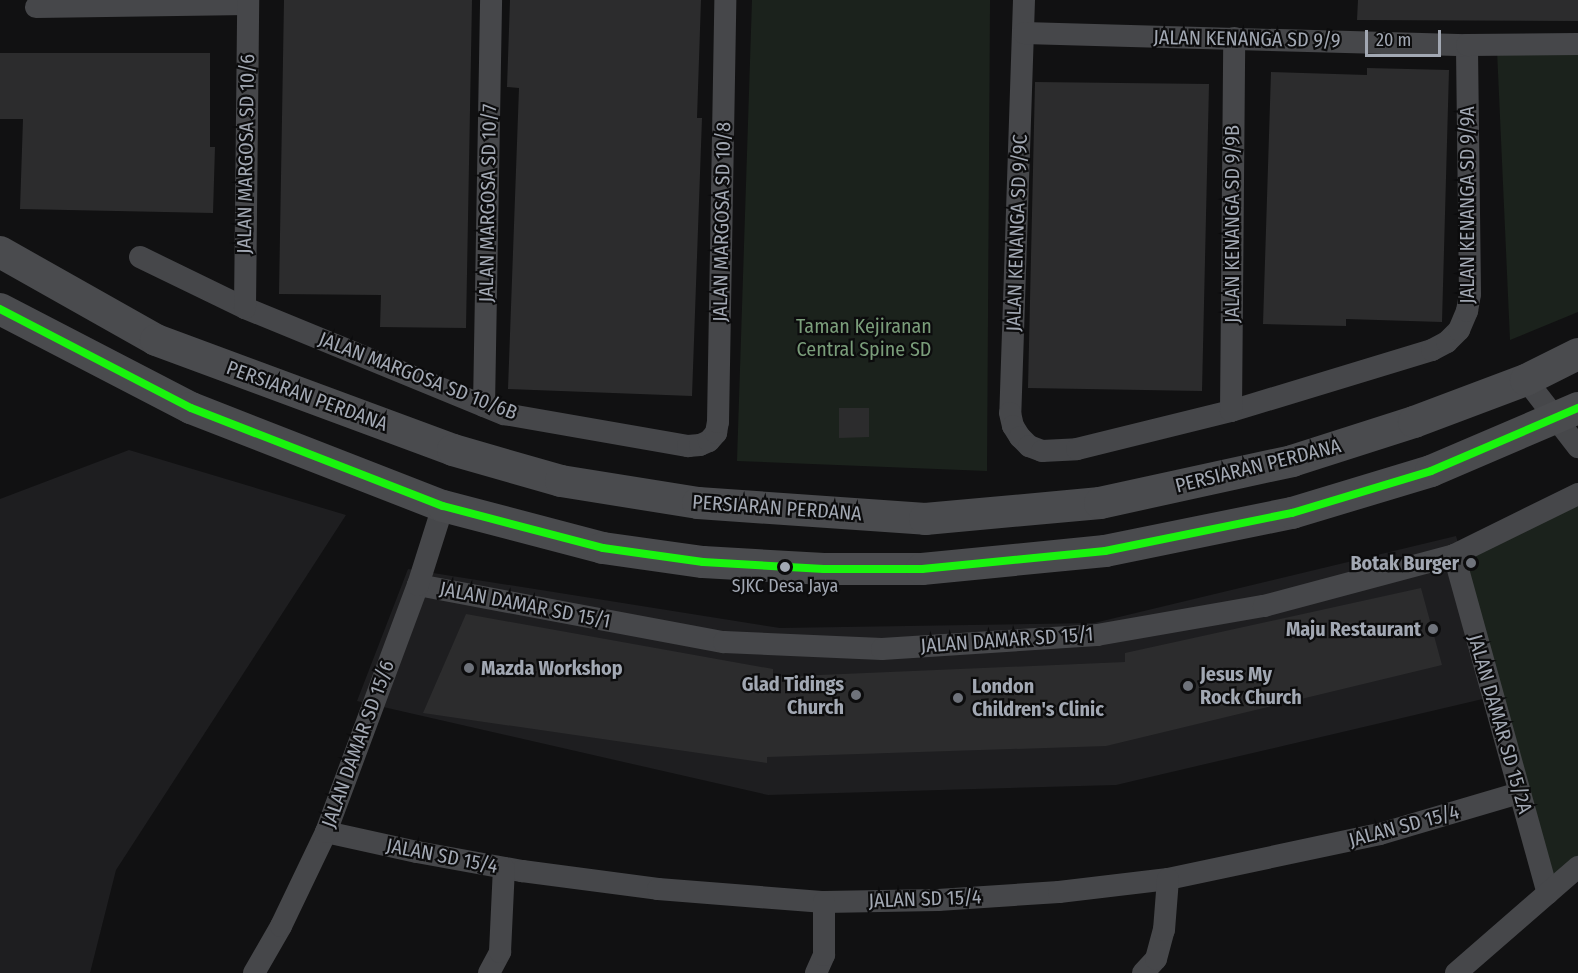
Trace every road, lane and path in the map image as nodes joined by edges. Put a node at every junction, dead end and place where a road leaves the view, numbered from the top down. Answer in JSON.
{"nodes":[{"id":1,"x":491,"y":0,"type":"edge"},
{"id":2,"x":726,"y":0,"type":"edge"},
{"id":3,"x":1024,"y":0,"type":"edge"},
{"id":4,"x":248,"y":2,"type":"edge"},
{"id":5,"x":36,"y":7,"type":"dead end"},
{"id":6,"x":1024,"y":33,"type":"junction"},
{"id":7,"x":1234,"y":38,"type":"junction"},
{"id":8,"x":1578,"y":44,"type":"edge"},
{"id":9,"x":1467,"y":45,"type":"junction"},
{"id":10,"x":0,"y":252,"type":"edge"},
{"id":11,"x":140,"y":257,"type":"dead end"},
{"id":12,"x":245,"y":308,"type":"junction"},
{"id":13,"x":0,"y":309,"type":"edge"},
{"id":14,"x":1578,"y":354,"type":"edge"},
{"id":15,"x":1526,"y":380,"type":"junction"},
{"id":16,"x":484,"y":406,"type":"junction"},
{"id":17,"x":1231,"y":411,"type":"junction"},
{"id":18,"x":1567,"y":414,"type":"edge"},
{"id":19,"x":709,"y":441,"type":"joint"},
{"id":20,"x":1578,"y":447,"type":"edge"},
{"id":21,"x":1042,"y":451,"type":"joint"},
{"id":22,"x":1578,"y":494,"type":"edge"},
{"id":23,"x":1100,"y":503,"type":"junction"},
{"id":24,"x":443,"y":506,"type":"junction"},
{"id":25,"x":1105,"y":551,"type":"junction"},
{"id":26,"x":1454,"y":555,"type":"junction"},
{"id":27,"x":418,"y":585,"type":"junction"},
{"id":28,"x":1519,"y":793,"type":"junction"},
{"id":29,"x":326,"y":832,"type":"junction"},
{"id":30,"x":1578,"y":867,"type":"edge"},
{"id":31,"x":504,"y":868,"type":"junction"},
{"id":32,"x":1168,"y":879,"type":"junction"},
{"id":33,"x":1548,"y":893,"type":"junction"},
{"id":34,"x":824,"y":902,"type":"junction"},
{"id":35,"x":254,"y":973,"type":"edge"},
{"id":36,"x":489,"y":973,"type":"edge"},
{"id":37,"x":816,"y":973,"type":"edge"},
{"id":38,"x":1143,"y":973,"type":"edge"},
{"id":39,"x":1456,"y":973,"type":"edge"}],
"edges":[{"from":1,"to":16,"type":"street","name":"JALAN MARGOSA SD 10/7"},
{"from":2,"to":19,"type":"street","name":"JALAN MARGOSA SD 10/8"},
{"from":3,"to":6,"type":"street","name":"JALAN KENANGA SD 9/9C"},
{"from":4,"to":5,"type":"street"},
{"from":4,"to":12,"type":"street","name":"JALAN MARGOSA SD 10/6"},
{"from":6,"to":7,"type":"street","name":"JALAN KENANGA SD 9/9"},
{"from":6,"to":21,"type":"street","name":"JALAN KENANGA SD 9/9C"},
{"from":7,"to":9,"type":"street","name":"JALAN KENANGA SD 9/9"},
{"from":7,"to":17,"type":"street","name":"JALAN KENANGA SD 9/9B"},
{"from":8,"to":9,"type":"street","name":"JALAN KENANGA SD 9/9"},
{"from":9,"to":17,"type":"street","name":"JALAN KENANGA SD 9/9A"},
{"from":10,"to":23,"type":"main road","name":"PERSIARAN PERDANA"},
{"from":11,"to":12,"type":"street","name":"JALAN MARGOSA SD 10/6B"},
{"from":12,"to":16,"type":"street","name":"JALAN MARGOSA SD 10/6B"},
{"from":13,"to":24,"type":"main road"},
{"from":14,"to":15,"type":"main road","name":"PERSIARAN PERDANA"},
{"from":15,"to":18,"type":"street"},
{"from":15,"to":23,"type":"main road","name":"PERSIARAN PERDANA"},
{"from":16,"to":19,"type":"street","name":"JALAN MARGOSA SD 10/6B"},
{"from":17,"to":21,"type":"street","name":"JALAN KENANGA SD 9/9A"},
{"from":18,"to":20,"type":"street"},
{"from":18,"to":25,"type":"main road"},
{"from":22,"to":26,"type":"street","name":"JALAN DAMAR SD 15/1"},
{"from":23,"to":25,"type":"main road"},
{"from":24,"to":25,"type":"main road"},
{"from":24,"to":27,"type":"street","name":"JALAN DAMAR SD 15/6"},
{"from":26,"to":27,"type":"street","name":"JALAN DAMAR SD 15/1"},
{"from":26,"to":28,"type":"street","name":"JALAN DAMAR SD 15/2A"},
{"from":27,"to":29,"type":"street","name":"JALAN DAMAR SD 15/6"},
{"from":28,"to":32,"type":"street","name":"JALAN SD 15/4"},
{"from":28,"to":33,"type":"street","name":"JALAN DAMAR SD 15/2A"},
{"from":29,"to":31,"type":"street","name":"JALAN SD 15/4"},
{"from":29,"to":35,"type":"street","name":"JALAN DAMAR SD 15/6"},
{"from":30,"to":33,"type":"street"},
{"from":31,"to":34,"type":"street","name":"JALAN SD 15/4"},
{"from":31,"to":36,"type":"street"},
{"from":32,"to":34,"type":"street","name":"JALAN SD 15/4"},
{"from":32,"to":38,"type":"street"},
{"from":33,"to":39,"type":"street"},
{"from":34,"to":37,"type":"street"}]}
